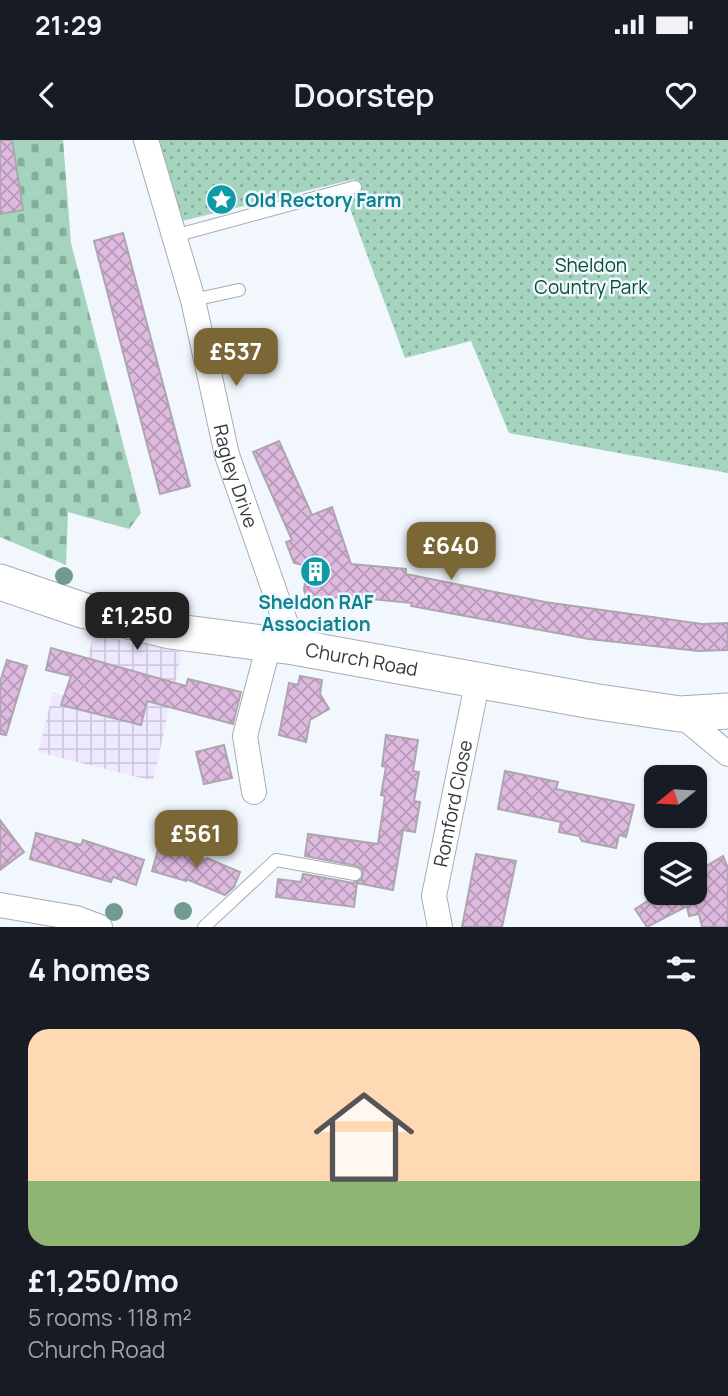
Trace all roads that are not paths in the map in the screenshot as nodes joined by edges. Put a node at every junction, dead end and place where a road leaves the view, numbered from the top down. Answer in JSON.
{"nodes":[{"id":1,"x":146,"y":140,"type":"edge"},
{"id":2,"x":355,"y":187,"type":"dead end"},
{"id":3,"x":174,"y":236,"type":"junction"},
{"id":4,"x":239,"y":290,"type":"dead end"},
{"id":5,"x":193,"y":300,"type":"junction"},
{"id":6,"x":0,"y":582,"type":"edge"},
{"id":7,"x":281,"y":645,"type":"junction"},
{"id":8,"x":478,"y":679,"type":"junction"},
{"id":9,"x":728,"y":711,"type":"edge"},
{"id":10,"x":680,"y":714,"type":"junction"},
{"id":11,"x":728,"y":754,"type":"edge"},
{"id":12,"x":254,"y":792,"type":"dead end"},
{"id":13,"x":355,"y":874,"type":"dead end"},
{"id":14,"x":0,"y":905,"type":"edge"},
{"id":15,"x":100,"y":927,"type":"edge"},
{"id":16,"x":204,"y":927,"type":"edge"},
{"id":17,"x":440,"y":927,"type":"edge"}],
"edges":[{"from":1,"to":3,"type":"street","name":"Ragley Drive"},
{"from":2,"to":3,"type":"lane"},
{"from":3,"to":5,"type":"street","name":"Ragley Drive"},
{"from":4,"to":5,"type":"lane"},
{"from":5,"to":7,"type":"street","name":"Ragley Drive"},
{"from":6,"to":7,"type":"street","name":"Church Road"},
{"from":7,"to":8,"type":"street","name":"Church Road"},
{"from":7,"to":12,"type":"street"},
{"from":8,"to":10,"type":"street","name":"Church Road"},
{"from":8,"to":17,"type":"street","name":"Romford Close"},
{"from":9,"to":10,"type":"street","name":"Church Road"},
{"from":10,"to":11,"type":"street"},
{"from":13,"to":16,"type":"lane"},
{"from":14,"to":15,"type":"street"}]}
